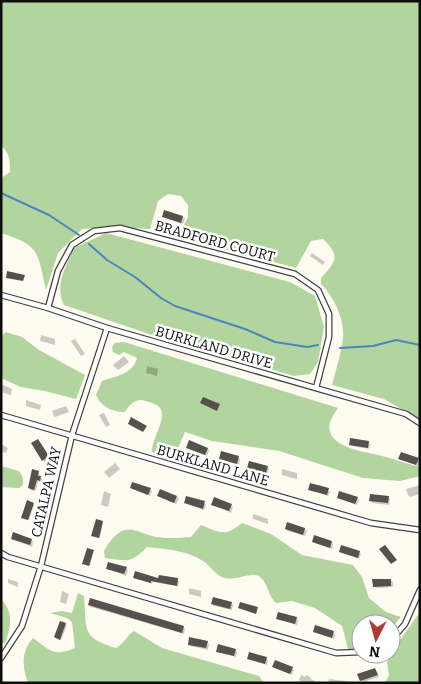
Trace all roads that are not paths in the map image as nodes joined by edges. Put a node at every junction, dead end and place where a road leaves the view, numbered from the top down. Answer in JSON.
{"nodes":[{"id":1,"x":1,"y":295,"type":"edge"},
{"id":2,"x":48,"y":308,"type":"junction"},
{"id":3,"x":107,"y":328,"type":"junction"},
{"id":4,"x":316,"y":388,"type":"junction"},
{"id":5,"x":1,"y":415,"type":"edge"},
{"id":6,"x":420,"y":423,"type":"edge"},
{"id":7,"x":72,"y":435,"type":"junction"},
{"id":8,"x":420,"y":530,"type":"edge"},
{"id":9,"x":1,"y":553,"type":"edge"},
{"id":10,"x":41,"y":566,"type":"junction"},
{"id":11,"x":420,"y":590,"type":"edge"},
{"id":12,"x":401,"y":629,"type":"edge"},
{"id":13,"x":351,"y":652,"type":"edge"},
{"id":14,"x":1,"y":658,"type":"edge"}],
"edges":[{"from":1,"to":2,"type":"street","name":"BURKLAND DRIVE"},
{"from":2,"to":3,"type":"street","name":"BURKLAND DRIVE"},
{"from":2,"to":4,"type":"street","name":"BRADFORD COURT"},
{"from":3,"to":4,"type":"street","name":"BURKLAND DRIVE"},
{"from":3,"to":7,"type":"street","name":"CATALPA WAY"},
{"from":4,"to":6,"type":"street","name":"BURKLAND DRIVE"},
{"from":5,"to":7,"type":"street","name":"BURKLAND LANE"},
{"from":7,"to":8,"type":"street","name":"BURKLAND LANE"},
{"from":7,"to":10,"type":"street","name":"CATALPA WAY"},
{"from":9,"to":10,"type":"street"},
{"from":10,"to":13,"type":"street"},
{"from":10,"to":14,"type":"street","name":"CATALPA WAY"},
{"from":11,"to":12,"type":"street"}]}
